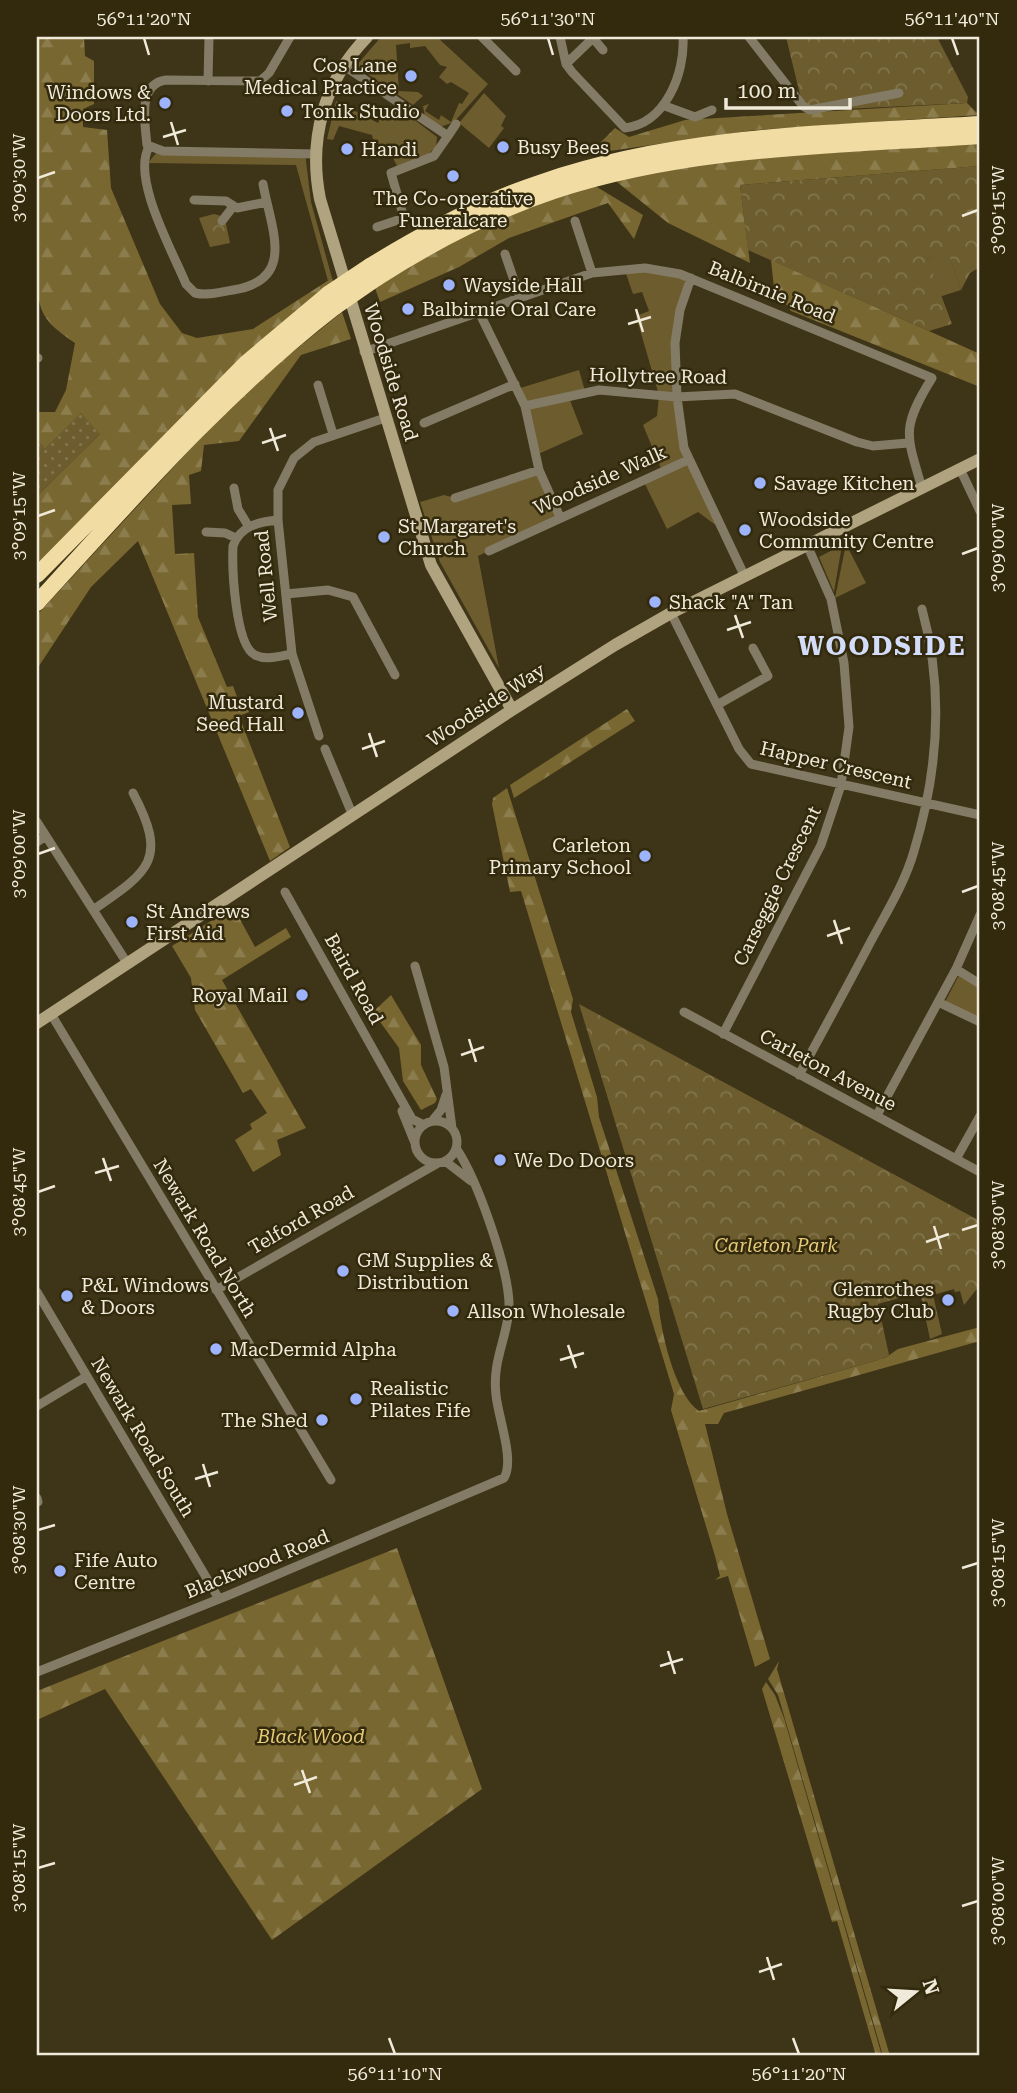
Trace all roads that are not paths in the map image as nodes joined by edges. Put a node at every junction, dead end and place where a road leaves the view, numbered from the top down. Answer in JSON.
{"nodes":[{"id":1,"x":209,"y":37,"type":"edge"},
{"id":2,"x":290,"y":37,"type":"edge"},
{"id":3,"x":367,"y":37,"type":"edge"},
{"id":4,"x":482,"y":37,"type":"edge"},
{"id":5,"x":560,"y":37,"type":"edge"},
{"id":6,"x":593,"y":37,"type":"edge"},
{"id":7,"x":683,"y":37,"type":"edge"},
{"id":8,"x":749,"y":37,"type":"edge"},
{"id":9,"x":603,"y":50,"type":"dead end"},
{"id":10,"x":566,"y":64,"type":"junction"},
{"id":11,"x":343,"y":65,"type":"junction"},
{"id":12,"x":516,"y":71,"type":"dead end"},
{"id":13,"x":208,"y":81,"type":"junction"},
{"id":14,"x":899,"y":93,"type":"dead end"},
{"id":15,"x":665,"y":106,"type":"junction"},
{"id":16,"x":712,"y":110,"type":"dead end"},
{"id":17,"x":456,"y":124,"type":"dead end"},
{"id":18,"x":980,"y":124,"type":"edge"},
{"id":19,"x":448,"y":136,"type":"junction"},
{"id":20,"x":980,"y":136,"type":"edge"},
{"id":21,"x":149,"y":147,"type":"junction"},
{"id":22,"x":316,"y":154,"type":"junction"},
{"id":23,"x":636,"y":164,"type":"junction"},
{"id":24,"x":263,"y":184,"type":"dead end"},
{"id":25,"x":194,"y":200,"type":"dead end"},
{"id":26,"x":267,"y":202,"type":"junction"},
{"id":27,"x":232,"y":208,"type":"junction"},
{"id":28,"x":575,"y":220,"type":"dead end"},
{"id":29,"x":222,"y":221,"type":"dead end"},
{"id":30,"x":377,"y":227,"type":"dead end"},
{"id":31,"x":505,"y":254,"type":"dead end"},
{"id":32,"x":592,"y":273,"type":"junction"},
{"id":33,"x":691,"y":278,"type":"junction"},
{"id":34,"x":520,"y":298,"type":"junction"},
{"id":35,"x":332,"y":300,"type":"junction"},
{"id":36,"x":479,"y":312,"type":"junction"},
{"id":37,"x":364,"y":352,"type":"junction"},
{"id":38,"x":515,"y":384,"type":"junction"},
{"id":39,"x":318,"y":386,"type":"dead end"},
{"id":40,"x":677,"y":397,"type":"junction"},
{"id":41,"x":525,"y":406,"type":"junction"},
{"id":42,"x":384,"y":418,"type":"junction"},
{"id":43,"x":424,"y":423,"type":"dead end"},
{"id":44,"x":332,"y":434,"type":"junction"},
{"id":45,"x":908,"y":443,"type":"junction"},
{"id":46,"x":980,"y":459,"type":"edge"},
{"id":47,"x":688,"y":460,"type":"junction"},
{"id":48,"x":960,"y":469,"type":"junction"},
{"id":49,"x":539,"y":470,"type":"junction"},
{"id":50,"x":234,"y":488,"type":"dead end"},
{"id":51,"x":922,"y":488,"type":"junction"},
{"id":52,"x":455,"y":499,"type":"dead end"},
{"id":53,"x":980,"y":511,"type":"edge"},
{"id":54,"x":560,"y":516,"type":"junction"},
{"id":55,"x":278,"y":520,"type":"junction"},
{"id":56,"x":249,"y":527,"type":"junction"},
{"id":57,"x":206,"y":532,"type":"dead end"},
{"id":58,"x":236,"y":538,"type":"junction"},
{"id":59,"x":807,"y":545,"type":"junction"},
{"id":60,"x":489,"y":551,"type":"dead end"},
{"id":61,"x":37,"y":575,"type":"edge"},
{"id":62,"x":745,"y":577,"type":"junction"},
{"id":63,"x":286,"y":594,"type":"junction"},
{"id":64,"x":37,"y":603,"type":"edge"},
{"id":65,"x":922,"y":608,"type":"dead end"},
{"id":66,"x":671,"y":613,"type":"junction"},
{"id":67,"x":753,"y":648,"type":"dead end"},
{"id":68,"x":292,"y":654,"type":"junction"},
{"id":69,"x":395,"y":675,"type":"dead end"},
{"id":70,"x":717,"y":705,"type":"junction"},
{"id":71,"x":512,"y":709,"type":"junction"},
{"id":72,"x":319,"y":736,"type":"dead end"},
{"id":73,"x":324,"y":749,"type":"dead end"},
{"id":74,"x":841,"y":785,"type":"junction"},
{"id":75,"x":133,"y":793,"type":"dead end"},
{"id":76,"x":925,"y":804,"type":"junction"},
{"id":77,"x":980,"y":815,"type":"edge"},
{"id":78,"x":353,"y":816,"type":"junction"},
{"id":79,"x":37,"y":822,"type":"edge"},
{"id":80,"x":46,"y":836,"type":"junction"},
{"id":81,"x":37,"y":842,"type":"edge"},
{"id":82,"x":285,"y":892,"type":"dead end"},
{"id":83,"x":93,"y":910,"type":"junction"},
{"id":84,"x":980,"y":915,"type":"edge"},
{"id":85,"x":127,"y":963,"type":"junction"},
{"id":86,"x":415,"y":966,"type":"dead end"},
{"id":87,"x":956,"y":969,"type":"junction"},
{"id":88,"x":980,"y":984,"type":"edge"},
{"id":89,"x":938,"y":1002,"type":"junction"},
{"id":90,"x":684,"y":1012,"type":"dead end"},
{"id":91,"x":51,"y":1014,"type":"junction"},
{"id":92,"x":980,"y":1021,"type":"edge"},
{"id":93,"x":37,"y":1023,"type":"edge"},
{"id":94,"x":723,"y":1034,"type":"junction"},
{"id":95,"x":799,"y":1075,"type":"junction"},
{"id":96,"x":391,"y":1083,"type":"junction"},
{"id":97,"x":448,"y":1087,"type":"junction"},
{"id":98,"x":877,"y":1115,"type":"junction"},
{"id":99,"x":980,"y":1116,"type":"edge"},
{"id":100,"x":428,"y":1123,"type":"junction"},
{"id":101,"x":452,"y":1128,"type":"junction"},
{"id":102,"x":456,"y":1148,"type":"junction"},
{"id":103,"x":417,"y":1149,"type":"junction"},
{"id":104,"x":956,"y":1159,"type":"junction"},
{"id":105,"x":441,"y":1162,"type":"junction"},
{"id":106,"x":980,"y":1172,"type":"edge"},
{"id":107,"x":404,"y":1181,"type":"junction"},
{"id":108,"x":475,"y":1185,"type":"junction"},
{"id":109,"x":216,"y":1290,"type":"junction"},
{"id":110,"x":37,"y":1292,"type":"edge"},
{"id":111,"x":87,"y":1376,"type":"junction"},
{"id":112,"x":37,"y":1406,"type":"edge"},
{"id":113,"x":331,"y":1480,"type":"dead end"},
{"id":114,"x":219,"y":1599,"type":"junction"},
{"id":115,"x":37,"y":1672,"type":"edge"}],
"edges":[{"from":1,"to":13,"type":"street"},
{"from":2,"to":13,"type":"street"},
{"from":3,"to":11,"type":"street","name":"Woodside Road"},
{"from":4,"to":12,"type":"street"},
{"from":5,"to":10,"type":"street"},
{"from":6,"to":9,"type":"street"},
{"from":6,"to":10,"type":"street"},
{"from":7,"to":15,"type":"street"},
{"from":8,"to":14,"type":"street"},
{"from":10,"to":15,"type":"street"},
{"from":11,"to":19,"type":"street"},
{"from":11,"to":22,"type":"street","name":"Woodside Road"},
{"from":13,"to":21,"type":"street"},
{"from":15,"to":16,"type":"street"},
{"from":17,"to":19,"type":"street"},
{"from":18,"to":23,"type":"highway"},
{"from":19,"to":30,"type":"street"},
{"from":20,"to":23,"type":"highway"},
{"from":21,"to":22,"type":"street"},
{"from":21,"to":26,"type":"street"},
{"from":22,"to":37,"type":"street","name":"Woodside Road"},
{"from":23,"to":35,"type":"highway","bridge":true},
{"from":24,"to":26,"type":"street"},
{"from":25,"to":27,"type":"street"},
{"from":26,"to":27,"type":"street"},
{"from":27,"to":29,"type":"street"},
{"from":28,"to":32,"type":"street"},
{"from":31,"to":34,"type":"street"},
{"from":32,"to":33,"type":"street","name":"Balbirnie Road"},
{"from":32,"to":34,"type":"street","name":"Balbirnie Road"},
{"from":33,"to":40,"type":"street"},
{"from":33,"to":45,"type":"street","name":"Balbirnie Road"},
{"from":34,"to":36,"type":"street","name":"Balbirnie Road"},
{"from":35,"to":61,"type":"highway"},
{"from":35,"to":64,"type":"highway"},
{"from":36,"to":37,"type":"street","name":"Balbirnie Road"},
{"from":36,"to":38,"type":"street"},
{"from":37,"to":42,"type":"street","name":"Woodside Road"},
{"from":38,"to":41,"type":"street"},
{"from":38,"to":43,"type":"street"},
{"from":39,"to":44,"type":"street"},
{"from":40,"to":41,"type":"street","name":"Hollytree Road"},
{"from":40,"to":45,"type":"street","name":"Hollytree Road"},
{"from":40,"to":47,"type":"street"},
{"from":41,"to":49,"type":"street"},
{"from":42,"to":44,"type":"street","name":"Well Road"},
{"from":42,"to":71,"type":"street","name":"Woodside Road"},
{"from":44,"to":55,"type":"street","name":"Well Road"},
{"from":45,"to":51,"type":"street"},
{"from":46,"to":48,"type":"street","name":"Woodside Way"},
{"from":47,"to":54,"type":"street","name":"Woodside Walk"},
{"from":47,"to":62,"type":"street"},
{"from":48,"to":51,"type":"street","name":"Woodside Way"},
{"from":48,"to":53,"type":"street"},
{"from":49,"to":52,"type":"street"},
{"from":49,"to":54,"type":"street"},
{"from":50,"to":56,"type":"street"},
{"from":51,"to":59,"type":"street","name":"Woodside Way"},
{"from":54,"to":60,"type":"street","name":"Woodside Walk"},
{"from":55,"to":56,"type":"street"},
{"from":55,"to":63,"type":"street","name":"Well Road"},
{"from":56,"to":58,"type":"street"},
{"from":57,"to":58,"type":"street"},
{"from":58,"to":68,"type":"street"},
{"from":59,"to":62,"type":"street","name":"Woodside Way"},
{"from":59,"to":74,"type":"street","name":"Carseggie Crescent"},
{"from":62,"to":66,"type":"street","name":"Woodside Way"},
{"from":63,"to":68,"type":"street","name":"Well Road"},
{"from":63,"to":69,"type":"street"},
{"from":65,"to":76,"type":"street"},
{"from":66,"to":70,"type":"street","name":"Happer Crescent"},
{"from":66,"to":71,"type":"street","name":"Woodside Way"},
{"from":67,"to":70,"type":"street"},
{"from":68,"to":72,"type":"street","name":"Well Road"},
{"from":70,"to":74,"type":"street","name":"Happer Crescent"},
{"from":71,"to":78,"type":"street","name":"Woodside Way"},
{"from":73,"to":78,"type":"street"},
{"from":74,"to":76,"type":"street","name":"Happer Crescent"},
{"from":74,"to":94,"type":"street","name":"Carseggie Crescent"},
{"from":75,"to":83,"type":"street"},
{"from":76,"to":77,"type":"street","name":"Happer Crescent"},
{"from":76,"to":95,"type":"street"},
{"from":78,"to":85,"type":"street","name":"Woodside Way"},
{"from":79,"to":80,"type":"street"},
{"from":80,"to":81,"type":"street"},
{"from":80,"to":83,"type":"street"},
{"from":82,"to":96,"type":"street","name":"Baird Road"},
{"from":83,"to":85,"type":"street"},
{"from":84,"to":87,"type":"street"},
{"from":85,"to":91,"type":"street","name":"Woodside Way"},
{"from":86,"to":97,"type":"street"},
{"from":87,"to":88,"type":"street"},
{"from":87,"to":89,"type":"street"},
{"from":89,"to":92,"type":"street"},
{"from":89,"to":98,"type":"street"},
{"from":90,"to":94,"type":"street","name":"Carleton Avenue"},
{"from":91,"to":93,"type":"street","name":"Woodside Way"},
{"from":91,"to":109,"type":"street","name":"Newark Road North"},
{"from":94,"to":95,"type":"street","name":"Carleton Avenue"},
{"from":95,"to":98,"type":"street","name":"Carleton Avenue"},
{"from":96,"to":100,"type":"street","name":"Baird Road"},
{"from":96,"to":103,"type":"street","name":"Baird Road"},
{"from":97,"to":100,"type":"street"},
{"from":97,"to":101,"type":"street"},
{"from":98,"to":104,"type":"street","name":"Carleton Avenue"},
{"from":99,"to":104,"type":"street"},
{"from":100,"to":101,"type":"street"},
{"from":100,"to":103,"type":"street"},
{"from":101,"to":102,"type":"street"},
{"from":102,"to":105,"type":"street"},
{"from":102,"to":108,"type":"street"},
{"from":103,"to":105,"type":"street"},
{"from":103,"to":107,"type":"street"},
{"from":104,"to":106,"type":"street","name":"Carleton Avenue"},
{"from":105,"to":107,"type":"street","name":"Telford Road"},
{"from":105,"to":108,"type":"street"},
{"from":107,"to":109,"type":"street","name":"Telford Road"},
{"from":108,"to":114,"type":"street","name":"Blackwood Road"},
{"from":109,"to":113,"type":"street","name":"Newark Road North"},
{"from":110,"to":111,"type":"street","name":"Newark Road South"},
{"from":111,"to":112,"type":"street"},
{"from":111,"to":114,"type":"street","name":"Newark Road South"},
{"from":114,"to":115,"type":"street","name":"Blackwood Road"}]}
